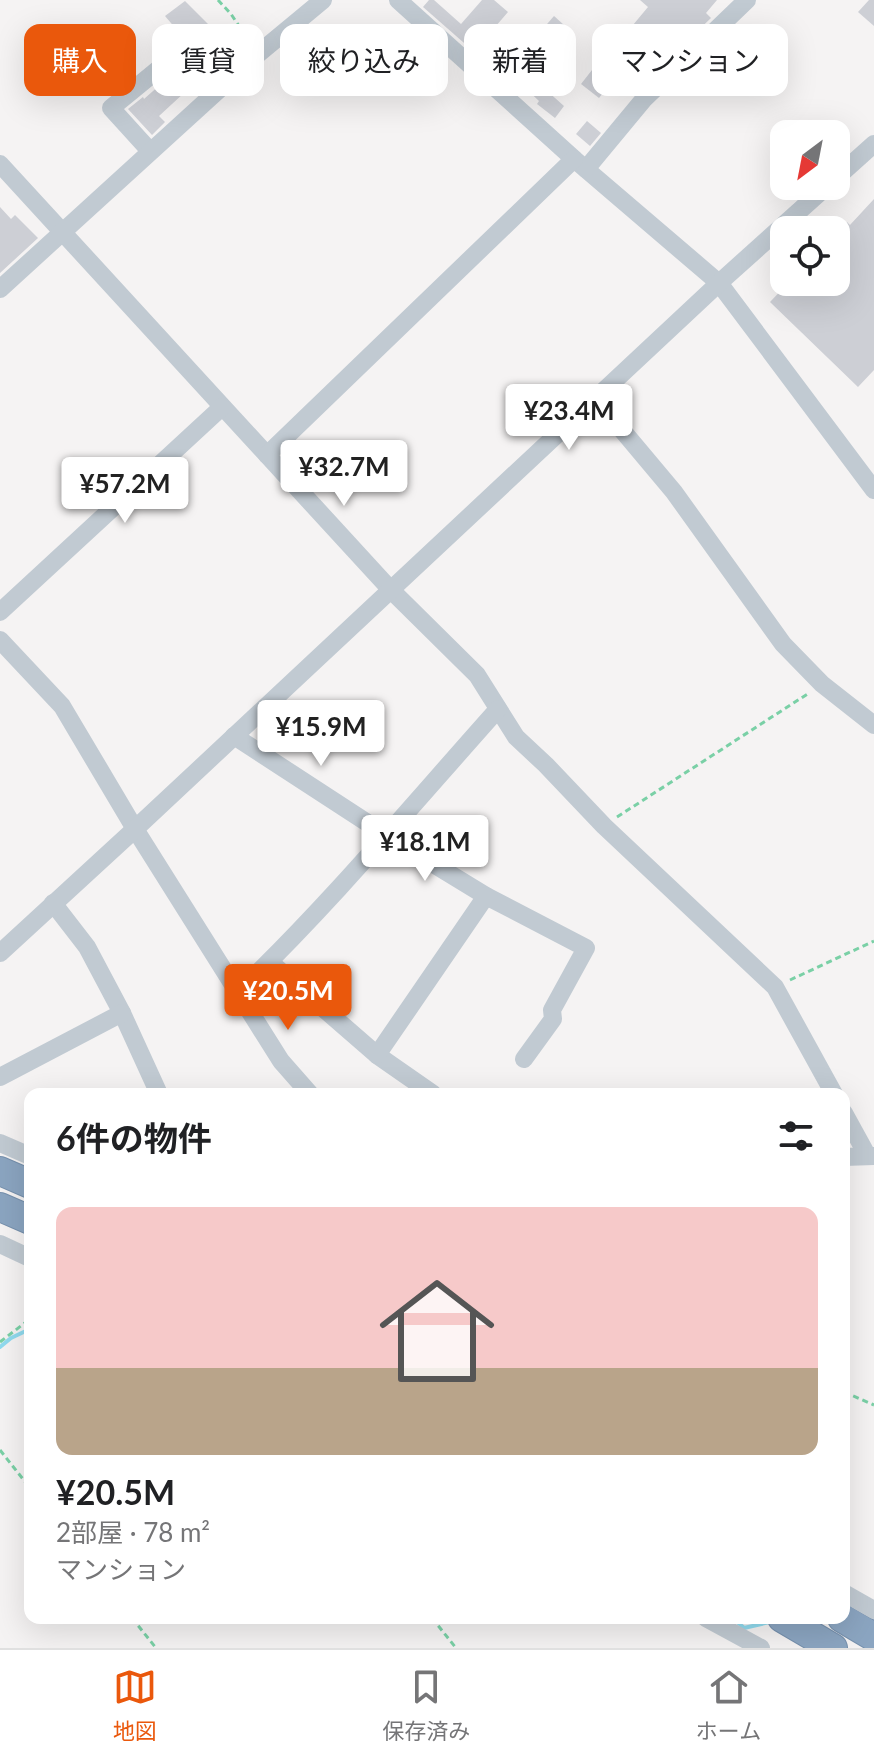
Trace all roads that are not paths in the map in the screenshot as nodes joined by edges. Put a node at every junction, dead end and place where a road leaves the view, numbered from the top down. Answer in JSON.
{"nodes":[{"id":1,"x":323,"y":0,"type":"edge"},
{"id":2,"x":398,"y":0,"type":"edge"},
{"id":3,"x":747,"y":0,"type":"edge"},
{"id":4,"x":152,"y":74,"type":"edge"},
{"id":5,"x":874,"y":144,"type":"edge"},
{"id":6,"x":150,"y":151,"type":"junction"},
{"id":7,"x":0,"y":164,"type":"edge"},
{"id":8,"x":580,"y":164,"type":"junction"},
{"id":9,"x":850,"y":165,"type":"edge"},
{"id":10,"x":811,"y":200,"type":"edge"},
{"id":11,"x":63,"y":232,"type":"junction"},
{"id":12,"x":719,"y":283,"type":"junction"},
{"id":13,"x":0,"y":289,"type":"edge"},
{"id":14,"x":596,"y":399,"type":"junction"},
{"id":15,"x":222,"y":407,"type":"junction"},
{"id":16,"x":267,"y":455,"type":"junction"},
{"id":17,"x":874,"y":490,"type":"edge"},
{"id":18,"x":390,"y":589,"type":"junction"},
{"id":19,"x":0,"y":612,"type":"edge"},
{"id":20,"x":0,"y":640,"type":"edge"},
{"id":21,"x":498,"y":709,"type":"junction"},
{"id":22,"x":874,"y":725,"type":"edge"},
{"id":23,"x":234,"y":736,"type":"junction"},
{"id":24,"x":135,"y":829,"type":"junction"},
{"id":25,"x":386,"y":835,"type":"junction"},
{"id":26,"x":486,"y":896,"type":"junction"},
{"id":27,"x":53,"y":903,"type":"junction"},
{"id":28,"x":0,"y":953,"type":"edge"},
{"id":29,"x":270,"y":962,"type":"junction"},
{"id":30,"x":238,"y":992,"type":"junction"},
{"id":31,"x":122,"y":1013,"type":"junction"},
{"id":32,"x":377,"y":1055,"type":"junction"},
{"id":33,"x":524,"y":1059,"type":"dead end"},
{"id":34,"x":0,"y":1077,"type":"edge"},
{"id":35,"x":156,"y":1088,"type":"edge"},
{"id":36,"x":305,"y":1088,"type":"edge"},
{"id":37,"x":424,"y":1088,"type":"edge"},
{"id":38,"x":831,"y":1088,"type":"edge"},
{"id":39,"x":850,"y":1123,"type":"edge"},
{"id":40,"x":0,"y":1143,"type":"edge"},
{"id":41,"x":24,"y":1153,"type":"edge"},
{"id":42,"x":871,"y":1156,"type":"edge"},
{"id":43,"x":850,"y":1157,"type":"edge"},
{"id":44,"x":0,"y":1171,"type":"edge"},
{"id":45,"x":24,"y":1181,"type":"edge"},
{"id":46,"x":0,"y":1207,"type":"edge"},
{"id":47,"x":24,"y":1217,"type":"edge"},
{"id":48,"x":0,"y":1244,"type":"edge"},
{"id":49,"x":24,"y":1255,"type":"edge"},
{"id":50,"x":850,"y":1596,"type":"edge"},
{"id":51,"x":874,"y":1610,"type":"edge"},
{"id":52,"x":850,"y":1623,"type":"edge"},
{"id":53,"x":717,"y":1624,"type":"edge"},
{"id":54,"x":792,"y":1624,"type":"edge"},
{"id":55,"x":874,"y":1637,"type":"edge"},
{"id":56,"x":761,"y":1648,"type":"edge"},
{"id":57,"x":833,"y":1648,"type":"edge"}],
"edges":[{"from":1,"to":6,"type":"street"},
{"from":2,"to":8,"type":"street"},
{"from":3,"to":8,"type":"street"},
{"from":4,"to":6,"type":"street"},
{"from":5,"to":9,"type":"street"},
{"from":6,"to":11,"type":"street"},
{"from":7,"to":11,"type":"street"},
{"from":8,"to":12,"type":"street"},
{"from":8,"to":16,"type":"street"},
{"from":10,"to":12,"type":"street"},
{"from":11,"to":13,"type":"street"},
{"from":11,"to":15,"type":"street"},
{"from":12,"to":14,"type":"street"},
{"from":12,"to":17,"type":"street"},
{"from":14,"to":18,"type":"street"},
{"from":14,"to":22,"type":"street"},
{"from":15,"to":16,"type":"street"},
{"from":15,"to":19,"type":"street"},
{"from":16,"to":18,"type":"street"},
{"from":18,"to":21,"type":"street"},
{"from":18,"to":23,"type":"street"},
{"from":20,"to":24,"type":"street"},
{"from":21,"to":25,"type":"street"},
{"from":21,"to":38,"type":"street"},
{"from":23,"to":24,"type":"street"},
{"from":23,"to":25,"type":"street"},
{"from":24,"to":27,"type":"street"},
{"from":24,"to":30,"type":"street"},
{"from":25,"to":26,"type":"street"},
{"from":25,"to":29,"type":"street"},
{"from":26,"to":32,"type":"street"},
{"from":26,"to":33,"type":"street"},
{"from":27,"to":28,"type":"street"},
{"from":27,"to":31,"type":"street"},
{"from":29,"to":30,"type":"street"},
{"from":29,"to":32,"type":"street"},
{"from":30,"to":36,"type":"street"},
{"from":31,"to":34,"type":"street"},
{"from":31,"to":35,"type":"street"},
{"from":32,"to":37,"type":"street"},
{"from":39,"to":42,"type":"street"},
{"from":40,"to":41,"type":"street"},
{"from":42,"to":43,"type":"street"},
{"from":44,"to":45,"type":"highway"},
{"from":46,"to":47,"type":"highway"},
{"from":48,"to":49,"type":"street"},
{"from":50,"to":51,"type":"street"},
{"from":52,"to":55,"type":"highway"},
{"from":53,"to":56,"type":"street"},
{"from":54,"to":57,"type":"highway"}]}
